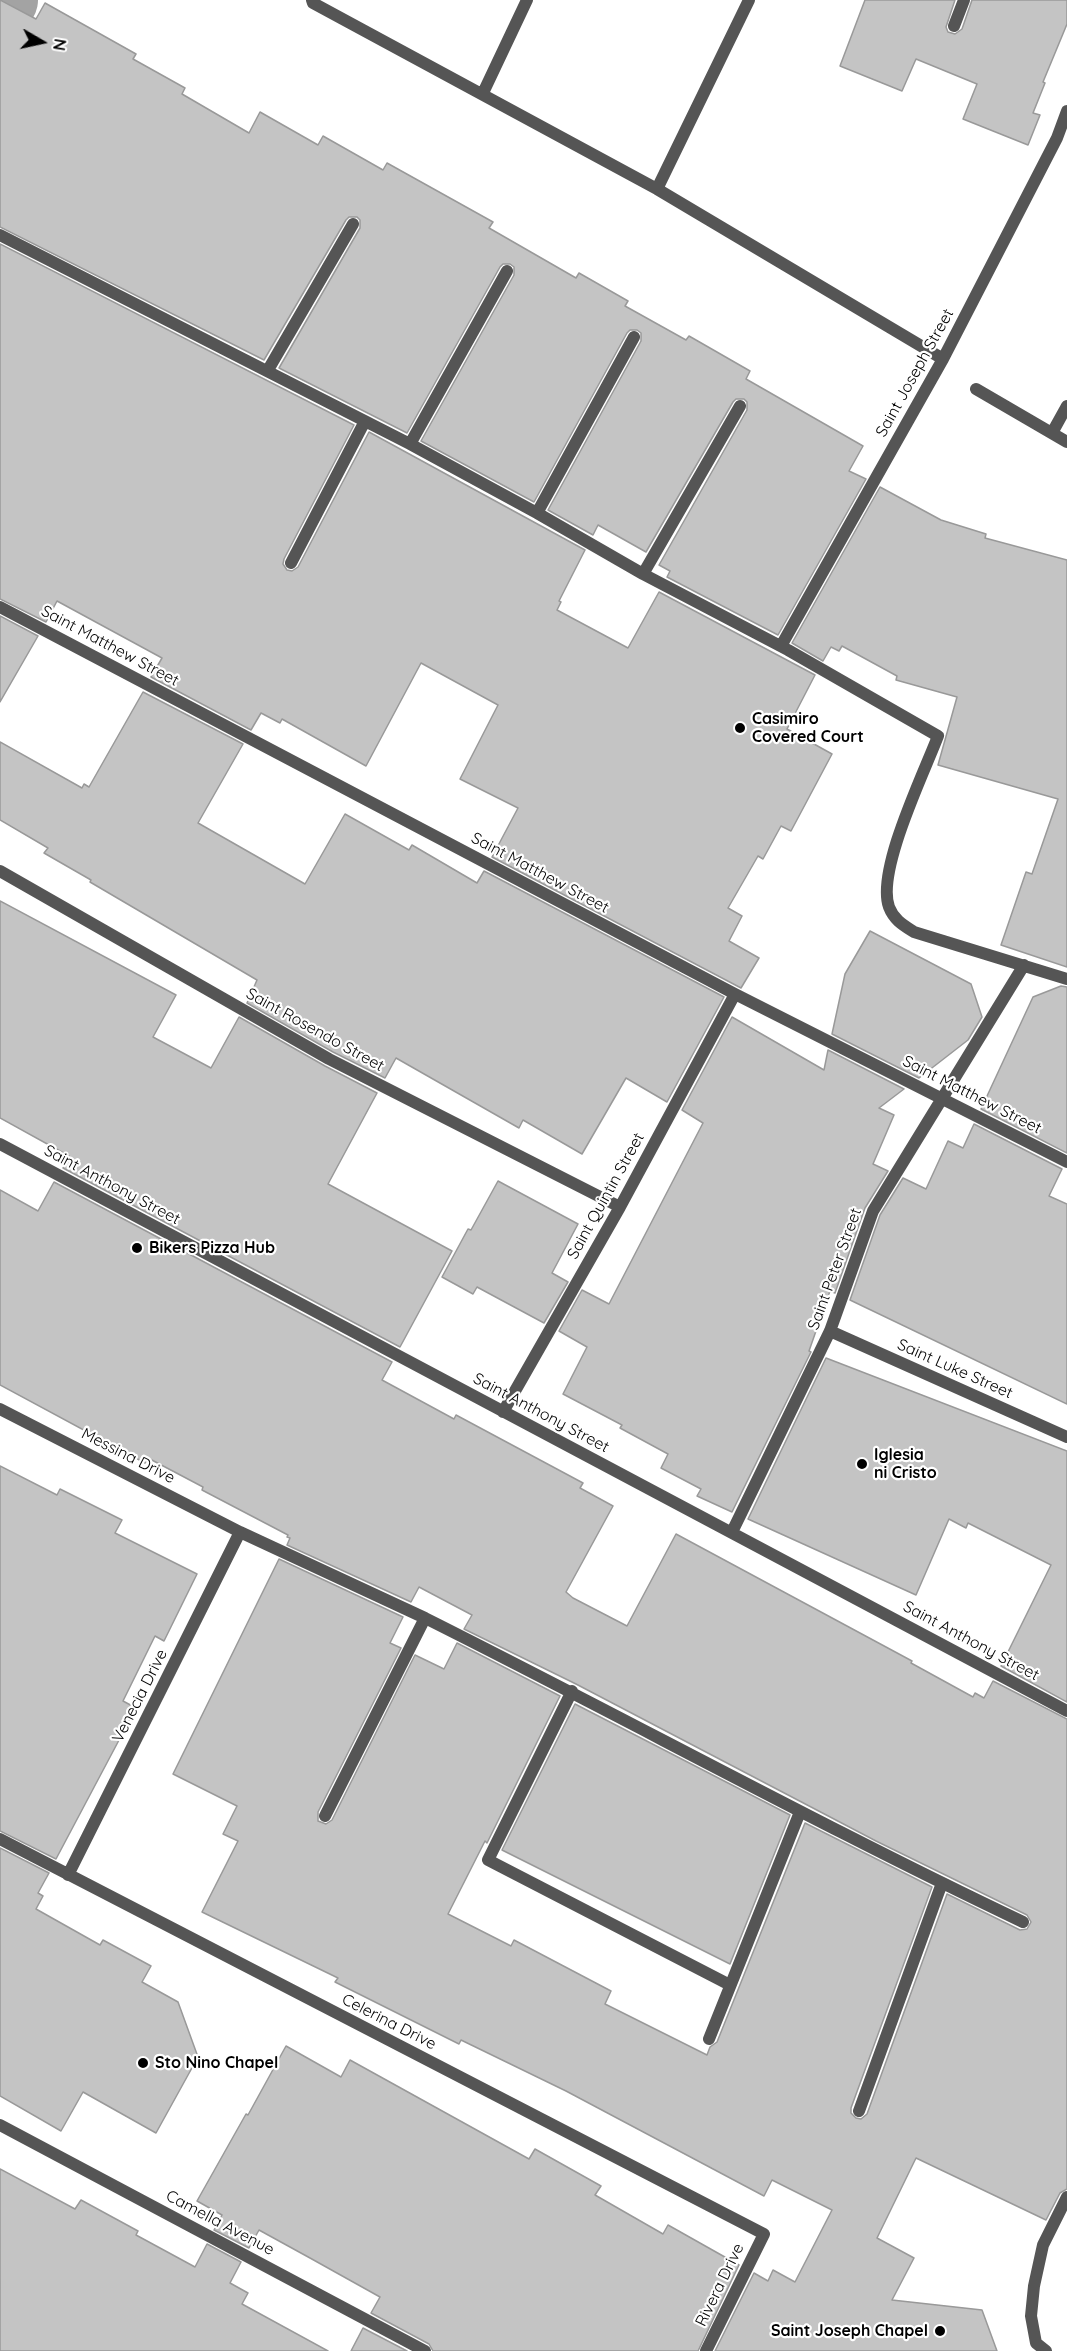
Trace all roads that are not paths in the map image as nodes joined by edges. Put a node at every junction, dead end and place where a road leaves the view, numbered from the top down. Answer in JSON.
{"nodes":[{"id":1,"x":312,"y":0,"type":"edge"},
{"id":2,"x":527,"y":0,"type":"edge"},
{"id":3,"x":749,"y":0,"type":"edge"},
{"id":4,"x":964,"y":0,"type":"edge"},
{"id":5,"x":954,"y":26,"type":"dead end"},
{"id":6,"x":483,"y":93,"type":"junction"},
{"id":7,"x":1067,"y":111,"type":"edge"},
{"id":8,"x":657,"y":189,"type":"junction"},
{"id":9,"x":353,"y":224,"type":"dead end"},
{"id":10,"x":0,"y":235,"type":"edge"},
{"id":11,"x":507,"y":271,"type":"dead end"},
{"id":12,"x":634,"y":337,"type":"dead end"},
{"id":13,"x":943,"y":359,"type":"junction"},
{"id":14,"x":268,"y":370,"type":"junction"},
{"id":15,"x":976,"y":388,"type":"dead end"},
{"id":16,"x":740,"y":406,"type":"dead end"},
{"id":17,"x":1067,"y":406,"type":"edge"},
{"id":18,"x":365,"y":421,"type":"junction"},
{"id":19,"x":1052,"y":433,"type":"junction"},
{"id":20,"x":1067,"y":442,"type":"edge"},
{"id":21,"x":410,"y":444,"type":"junction"},
{"id":22,"x":537,"y":513,"type":"junction"},
{"id":23,"x":291,"y":563,"type":"dead end"},
{"id":24,"x":643,"y":574,"type":"junction"},
{"id":25,"x":0,"y":607,"type":"edge"},
{"id":26,"x":781,"y":646,"type":"junction"},
{"id":27,"x":0,"y":871,"type":"edge"},
{"id":28,"x":1024,"y":965,"type":"junction"},
{"id":29,"x":1067,"y":979,"type":"edge"},
{"id":30,"x":735,"y":994,"type":"junction"},
{"id":31,"x":942,"y":1099,"type":"junction"},
{"id":32,"x":0,"y":1144,"type":"edge"},
{"id":33,"x":1067,"y":1162,"type":"edge"},
{"id":34,"x":620,"y":1207,"type":"junction"},
{"id":35,"x":830,"y":1331,"type":"junction"},
{"id":36,"x":0,"y":1409,"type":"edge"},
{"id":37,"x":503,"y":1412,"type":"junction"},
{"id":38,"x":1067,"y":1437,"type":"edge"},
{"id":39,"x":732,"y":1532,"type":"junction"},
{"id":40,"x":240,"y":1533,"type":"junction"},
{"id":41,"x":425,"y":1618,"type":"junction"},
{"id":42,"x":572,"y":1691,"type":"junction"},
{"id":43,"x":1067,"y":1711,"type":"edge"},
{"id":44,"x":800,"y":1812,"type":"junction"},
{"id":45,"x":325,"y":1816,"type":"dead end"},
{"id":46,"x":0,"y":1839,"type":"edge"},
{"id":47,"x":68,"y":1875,"type":"junction"},
{"id":48,"x":942,"y":1883,"type":"junction"},
{"id":49,"x":1023,"y":1922,"type":"dead end"},
{"id":50,"x":730,"y":1985,"type":"junction"},
{"id":51,"x":709,"y":2039,"type":"dead end"},
{"id":52,"x":859,"y":2111,"type":"dead end"},
{"id":53,"x":0,"y":2125,"type":"edge"},
{"id":54,"x":1067,"y":2197,"type":"edge"},
{"id":55,"x":764,"y":2234,"type":"joint"},
{"id":56,"x":425,"y":2351,"type":"edge"},
{"id":57,"x":706,"y":2351,"type":"edge"},
{"id":58,"x":1046,"y":2351,"type":"edge"}],
"edges":[{"from":1,"to":6,"type":"street"},
{"from":2,"to":6,"type":"street"},
{"from":3,"to":8,"type":"street"},
{"from":4,"to":5,"type":"street"},
{"from":6,"to":8,"type":"street"},
{"from":7,"to":13,"type":"street","name":"Saint Joseph Street"},
{"from":8,"to":13,"type":"street"},
{"from":9,"to":14,"type":"street"},
{"from":10,"to":14,"type":"street"},
{"from":11,"to":21,"type":"street"},
{"from":12,"to":22,"type":"street"},
{"from":13,"to":26,"type":"street","name":"Saint Joseph Street"},
{"from":14,"to":18,"type":"street"},
{"from":15,"to":19,"type":"street"},
{"from":16,"to":24,"type":"street"},
{"from":17,"to":19,"type":"street"},
{"from":18,"to":21,"type":"street"},
{"from":18,"to":23,"type":"street"},
{"from":19,"to":20,"type":"street"},
{"from":21,"to":22,"type":"street"},
{"from":22,"to":24,"type":"street"},
{"from":24,"to":26,"type":"street"},
{"from":25,"to":30,"type":"street","name":"Saint Matthew Street"},
{"from":26,"to":28,"type":"street"},
{"from":27,"to":34,"type":"street","name":"Saint Rosendo Street"},
{"from":28,"to":29,"type":"street"},
{"from":28,"to":31,"type":"street","name":"Saint Peter Street"},
{"from":30,"to":31,"type":"street","name":"Saint Matthew Street"},
{"from":30,"to":34,"type":"street","name":"Saint Quintin Street"},
{"from":31,"to":33,"type":"street","name":"Saint Matthew Street"},
{"from":31,"to":35,"type":"street","name":"Saint Peter Street"},
{"from":32,"to":37,"type":"street","name":"Saint Anthony Street"},
{"from":34,"to":37,"type":"street","name":"Saint Quintin Street"},
{"from":35,"to":38,"type":"street","name":"Saint Luke Street"},
{"from":35,"to":39,"type":"street","name":"Saint Peter Street"},
{"from":36,"to":40,"type":"street","name":"Messina Drive"},
{"from":37,"to":39,"type":"street","name":"Saint Anthony Street"},
{"from":39,"to":43,"type":"street","name":"Saint Anthony Street"},
{"from":40,"to":41,"type":"street","name":"Messina Drive"},
{"from":40,"to":47,"type":"street","name":"Venecia Drive"},
{"from":41,"to":42,"type":"street","name":"Messina Drive"},
{"from":41,"to":45,"type":"street"},
{"from":42,"to":44,"type":"street","name":"Messina Drive"},
{"from":42,"to":50,"type":"street"},
{"from":44,"to":48,"type":"street","name":"Messina Drive"},
{"from":44,"to":50,"type":"street"},
{"from":46,"to":47,"type":"street","name":"Celerina Drive"},
{"from":47,"to":55,"type":"street","name":"Celerina Drive"},
{"from":48,"to":49,"type":"street","name":"Messina Drive"},
{"from":48,"to":52,"type":"street"},
{"from":50,"to":51,"type":"street"},
{"from":53,"to":56,"type":"street","name":"Camella Avenue"},
{"from":54,"to":58,"type":"street"},
{"from":55,"to":57,"type":"street","name":"Rivera Drive"}]}
